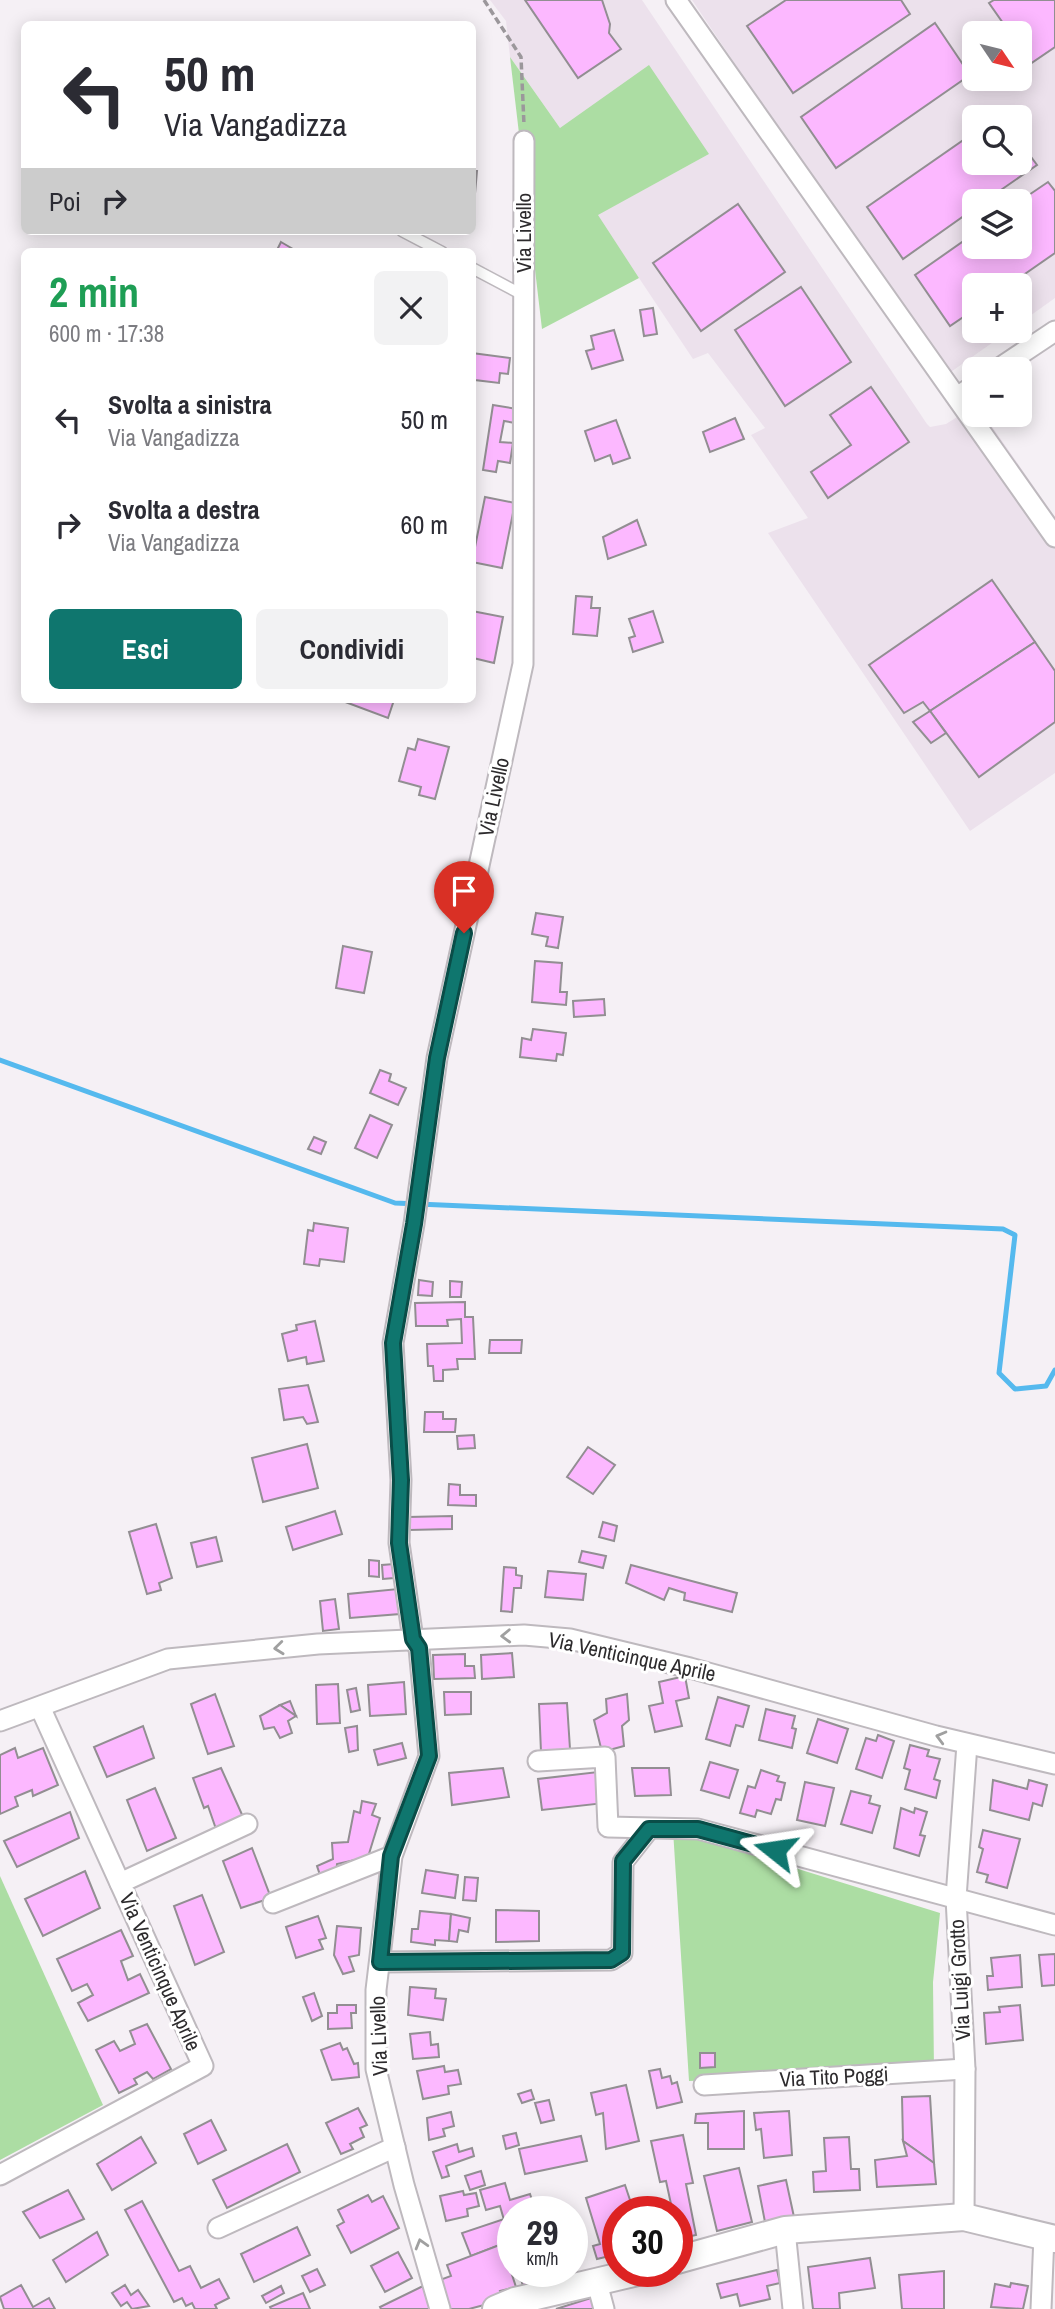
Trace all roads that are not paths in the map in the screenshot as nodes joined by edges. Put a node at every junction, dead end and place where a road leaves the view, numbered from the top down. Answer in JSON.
{"nodes":[{"id":1,"x":676,"y":0,"type":"edge"},
{"id":2,"x":524,"y":141,"type":"road end"},
{"id":3,"x":410,"y":235,"type":"edge"},
{"id":4,"x":434,"y":248,"type":"edge"},
{"id":5,"x":476,"y":270,"type":"edge"},
{"id":6,"x":524,"y":295,"type":"junction"},
{"id":7,"x":1055,"y":331,"type":"edge"},
{"id":8,"x":1016,"y":357,"type":"edge"},
{"id":9,"x":962,"y":394,"type":"edge"},
{"id":10,"x":957,"y":397,"type":"junction"},
{"id":11,"x":1055,"y":537,"type":"edge"},
{"id":12,"x":413,"y":1639,"type":"junction"},
{"id":13,"x":40,"y":1707,"type":"junction"},
{"id":14,"x":0,"y":1720,"type":"edge"},
{"id":15,"x":967,"y":1744,"type":"junction"},
{"id":16,"x":538,"y":1761,"type":"dead end"},
{"id":17,"x":1055,"y":1764,"type":"edge"},
{"id":18,"x":247,"y":1824,"type":"dead end"},
{"id":19,"x":649,"y":1829,"type":"junction"},
{"id":20,"x":391,"y":1856,"type":"junction"},
{"id":21,"x":120,"y":1883,"type":"junction"},
{"id":22,"x":956,"y":1898,"type":"junction"},
{"id":23,"x":273,"y":1903,"type":"dead end"},
{"id":24,"x":1055,"y":1925,"type":"edge"},
{"id":25,"x":380,"y":1962,"type":"junction"},
{"id":26,"x":965,"y":2069,"type":"junction"},
{"id":27,"x":704,"y":2085,"type":"dead end"},
{"id":28,"x":395,"y":2147,"type":"junction"},
{"id":29,"x":0,"y":2175,"type":"edge"},
{"id":30,"x":964,"y":2217,"type":"junction"},
{"id":31,"x":218,"y":2228,"type":"dead end"},
{"id":32,"x":785,"y":2230,"type":"junction"},
{"id":33,"x":1050,"y":2238,"type":"edge"},
{"id":34,"x":693,"y":2256,"type":"edge"},
{"id":35,"x":602,"y":2282,"type":"edge"},
{"id":36,"x":597,"y":2283,"type":"junction"},
{"id":37,"x":440,"y":2309,"type":"edge"},
{"id":38,"x":496,"y":2309,"type":"edge"},
{"id":39,"x":604,"y":2309,"type":"edge"},
{"id":40,"x":793,"y":2309,"type":"edge"},
{"id":41,"x":1041,"y":2309,"type":"edge"}],
"edges":[{"from":1,"to":10,"type":"street"},
{"from":2,"to":6,"type":"street","name":"Via Livello"},
{"from":3,"to":4,"type":"lane"},
{"from":5,"to":6,"type":"lane"},
{"from":6,"to":12,"type":"street","name":"Via Livello"},
{"from":7,"to":8,"type":"street"},
{"from":9,"to":10,"type":"street"},
{"from":10,"to":11,"type":"street"},
{"from":12,"to":13,"type":"street","name":"Via Venticinque Aprile","one_way":true},
{"from":15,"to":12,"type":"street","name":"Via Venticinque Aprile","one_way":true},
{"from":12,"to":20,"type":"street","name":"Via Livello"},
{"from":13,"to":14,"type":"street","name":"Via Venticinque Aprile"},
{"from":13,"to":21,"type":"street","name":"Via Venticinque Aprile"},
{"from":15,"to":17,"type":"street","name":"Via Venticinque Aprile"},
{"from":15,"to":22,"type":"street","name":"Via Luigi Grotto"},
{"from":16,"to":19,"type":"street"},
{"from":18,"to":21,"type":"street"},
{"from":19,"to":22,"type":"street"},
{"from":19,"to":25,"type":"street"},
{"from":20,"to":23,"type":"street"},
{"from":20,"to":25,"type":"street","name":"Via Livello"},
{"from":21,"to":29,"type":"street","name":"Via Venticinque Aprile"},
{"from":22,"to":24,"type":"street"},
{"from":22,"to":26,"type":"street","name":"Via Luigi Grotto"},
{"from":25,"to":28,"type":"street","name":"Via Livello"},
{"from":26,"to":27,"type":"street","name":"Via Tito Poggi"},
{"from":26,"to":30,"type":"street","name":"Via Luigi Grotto"},
{"from":28,"to":31,"type":"street"},
{"from":37,"to":28,"type":"street","name":"Via Livello","one_way":true},
{"from":30,"to":32,"type":"street"},
{"from":30,"to":33,"type":"street"},
{"from":32,"to":34,"type":"street"},
{"from":32,"to":40,"type":"street"},
{"from":33,"to":41,"type":"street"},
{"from":35,"to":36,"type":"street"},
{"from":36,"to":38,"type":"street"},
{"from":36,"to":39,"type":"street"}]}
